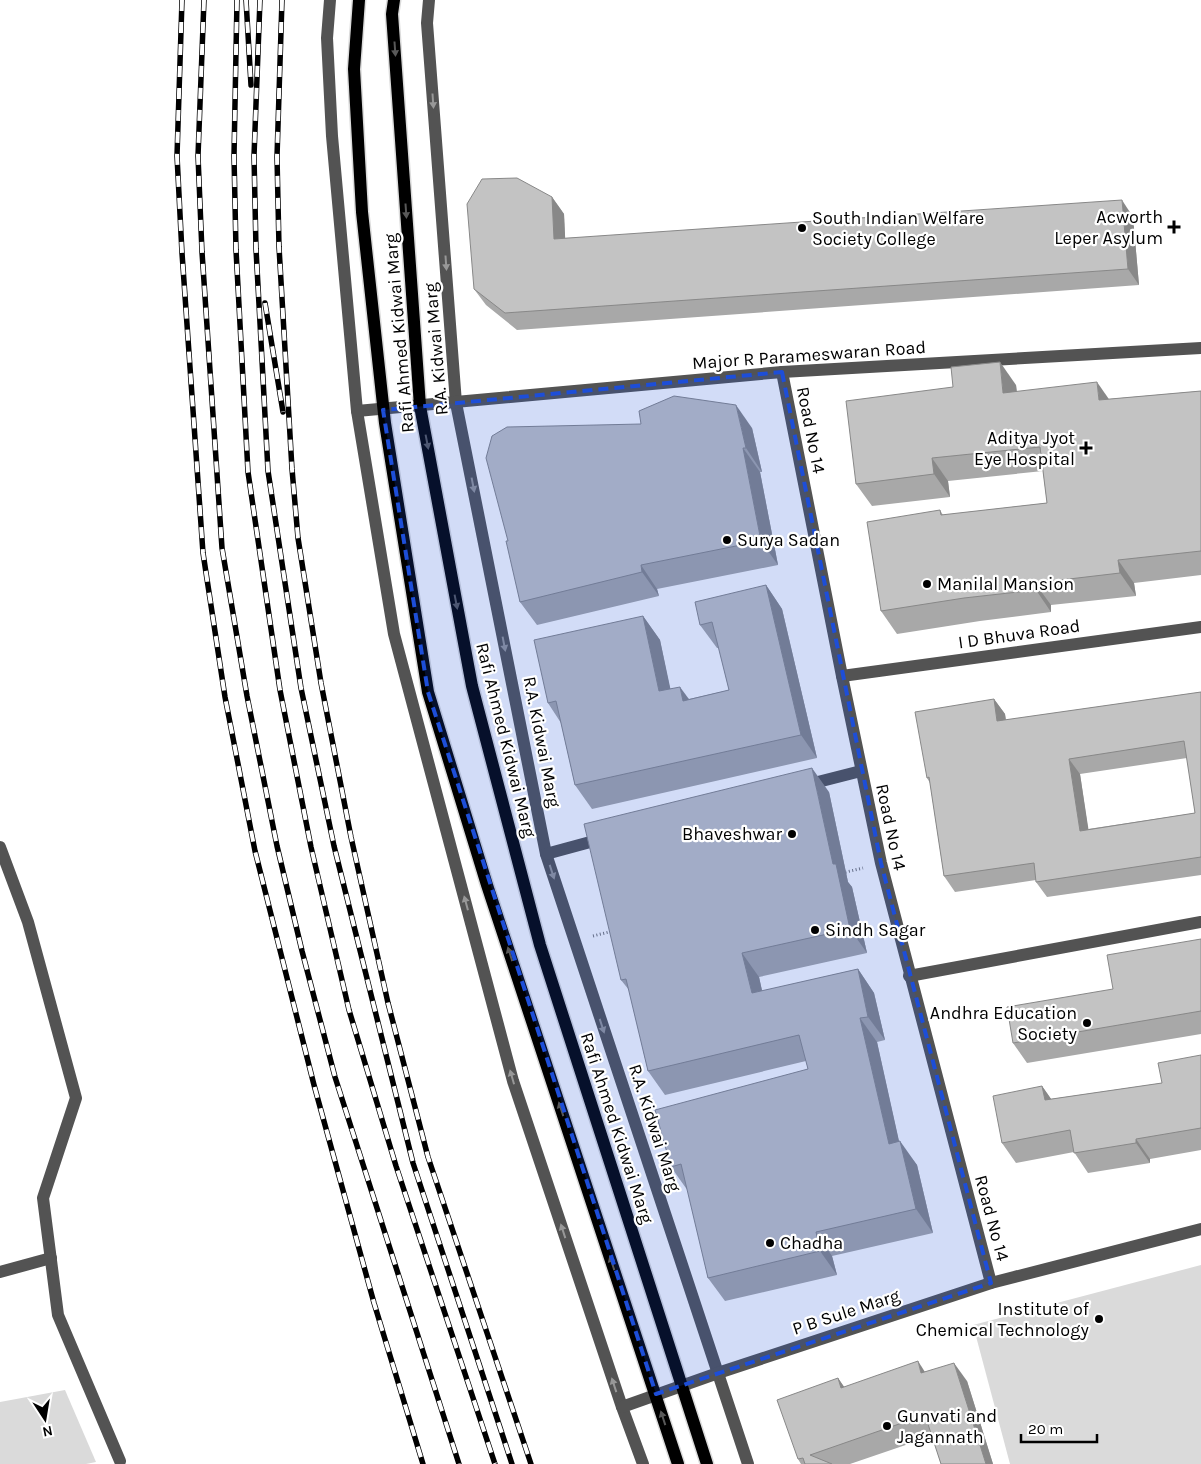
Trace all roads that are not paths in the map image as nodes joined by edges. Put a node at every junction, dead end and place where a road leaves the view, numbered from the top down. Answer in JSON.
{"nodes":[{"id":1,"x":330,"y":0,"type":"edge"},
{"id":2,"x":359,"y":0,"type":"edge"},
{"id":3,"x":394,"y":0,"type":"edge"},
{"id":4,"x":430,"y":0,"type":"edge"},
{"id":5,"x":1201,"y":348,"type":"edge"},
{"id":6,"x":782,"y":372,"type":"junction"},
{"id":7,"x":456,"y":403,"type":"junction"},
{"id":8,"x":420,"y":406,"type":"junction"},
{"id":9,"x":383,"y":410,"type":"junction"},
{"id":10,"x":357,"y":411,"type":"junction"},
{"id":11,"x":1201,"y":627,"type":"edge"},
{"id":12,"x":842,"y":676,"type":"junction"},
{"id":13,"x":861,"y":771,"type":"junction"},
{"id":14,"x":794,"y":788,"type":"edge"},
{"id":15,"x":613,"y":836,"type":"edge"},
{"id":16,"x":0,"y":847,"type":"edge"},
{"id":17,"x":546,"y":854,"type":"junction"},
{"id":18,"x":1201,"y":922,"type":"edge"},
{"id":19,"x":909,"y":976,"type":"junction"},
{"id":20,"x":1201,"y":1229,"type":"edge"},
{"id":21,"x":51,"y":1258,"type":"junction"},
{"id":22,"x":0,"y":1272,"type":"edge"},
{"id":23,"x":991,"y":1283,"type":"junction"},
{"id":24,"x":718,"y":1373,"type":"junction"},
{"id":25,"x":681,"y":1386,"type":"junction"},
{"id":26,"x":656,"y":1394,"type":"junction"},
{"id":27,"x":622,"y":1407,"type":"junction"},
{"id":28,"x":120,"y":1461,"type":"dead end"},
{"id":29,"x":643,"y":1464,"type":"edge"},
{"id":30,"x":678,"y":1464,"type":"edge"},
{"id":31,"x":707,"y":1464,"type":"edge"},
{"id":32,"x":748,"y":1464,"type":"edge"}],
"edges":[{"from":1,"to":10,"type":"street"},
{"from":2,"to":9,"type":"main road"},
{"from":3,"to":8,"type":"main road","name":"Rafi Ahmed Kidwai Marg","one_way":true},
{"from":4,"to":7,"type":"street","name":"R.A. Kidwai Marg","one_way":true},
{"from":5,"to":6,"type":"street","name":"Major R Parameswaran Road"},
{"from":6,"to":7,"type":"street","name":"Major R Parameswaran Road"},
{"from":6,"to":12,"type":"street","name":"Road No 14"},
{"from":7,"to":8,"type":"street","name":"Major R Parameswaran Road"},
{"from":7,"to":17,"type":"street","name":"R.A. Kidwai Marg","one_way":true},
{"from":8,"to":9,"type":"street","name":"Major R Parameswaran Road"},
{"from":8,"to":25,"type":"main road","name":"Rafi Ahmed Kidwai Marg","one_way":true},
{"from":9,"to":10,"type":"street","name":"Major R Parameswaran Road"},
{"from":26,"to":9,"type":"main road","one_way":true},
{"from":27,"to":10,"type":"street","one_way":true},
{"from":11,"to":12,"type":"street","name":"I D Bhuva Road"},
{"from":12,"to":13,"type":"street","name":"Road No 14"},
{"from":13,"to":14,"type":"street"},
{"from":13,"to":19,"type":"street","name":"Road No 14"},
{"from":15,"to":17,"type":"street"},
{"from":16,"to":21,"type":"street"},
{"from":17,"to":24,"type":"street","name":"R.A. Kidwai Marg","one_way":true},
{"from":18,"to":19,"type":"street"},
{"from":19,"to":23,"type":"street","name":"Road No 14"},
{"from":20,"to":23,"type":"street","name":"P B Sule Marg"},
{"from":21,"to":22,"type":"street"},
{"from":21,"to":28,"type":"street"},
{"from":23,"to":24,"type":"street","name":"P B Sule Marg"},
{"from":24,"to":25,"type":"street","name":"P B Sule Marg"},
{"from":24,"to":32,"type":"street","name":"R.A. Kidwai Marg"},
{"from":25,"to":26,"type":"street","name":"P B Sule Marg"},
{"from":25,"to":31,"type":"main road","name":"Rafi Ahmed Kidwai Marg"},
{"from":26,"to":27,"type":"street","name":"P B Sule Marg"},
{"from":30,"to":26,"type":"main road","one_way":true},
{"from":27,"to":29,"type":"street"}]}
